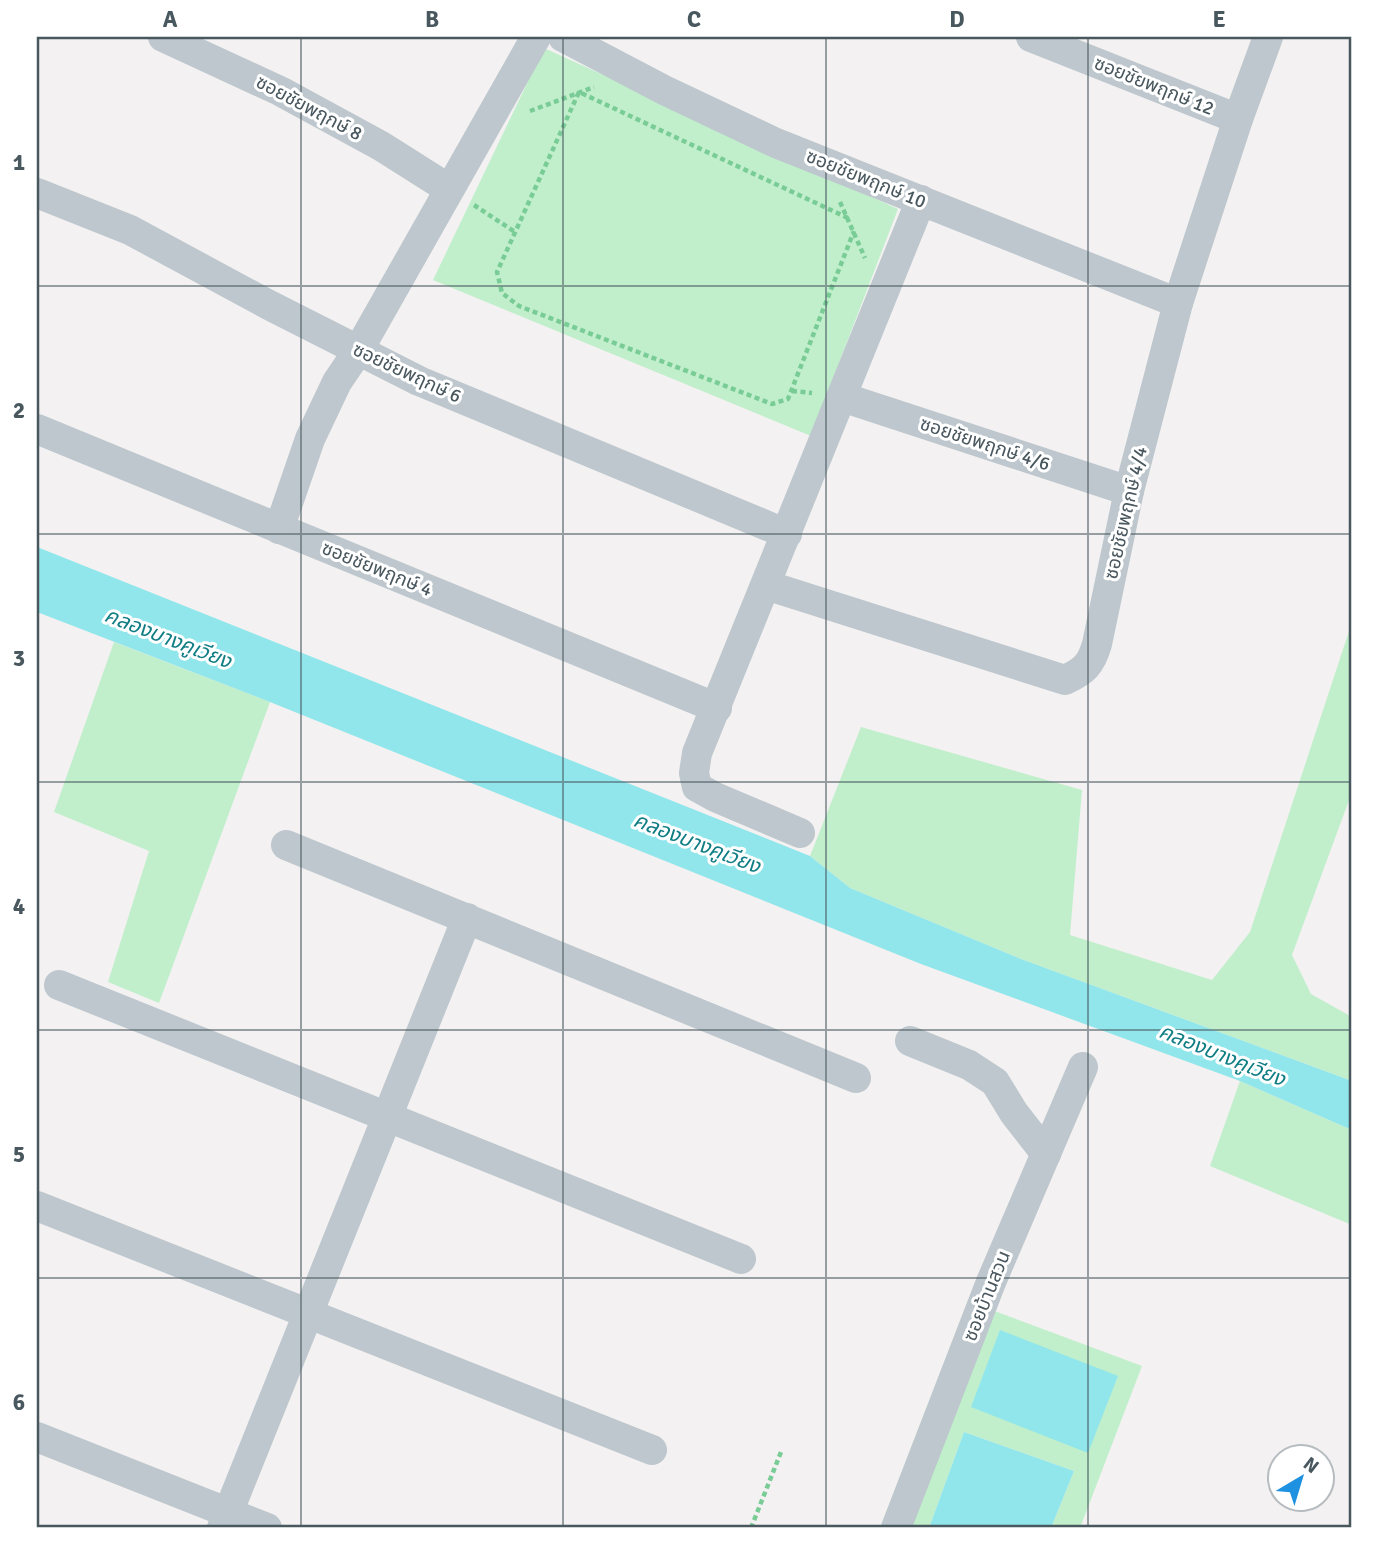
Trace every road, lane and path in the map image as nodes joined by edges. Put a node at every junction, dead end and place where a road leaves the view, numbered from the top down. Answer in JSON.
{"nodes":[{"id":1,"x":163,"y":37,"type":"edge"},
{"id":2,"x":536,"y":37,"type":"edge"},
{"id":3,"x":563,"y":37,"type":"edge"},
{"id":4,"x":1031,"y":37,"type":"edge"},
{"id":5,"x":1268,"y":37,"type":"edge"},
{"id":6,"x":634,"y":74,"type":"junction"},
{"id":7,"x":579,"y":92,"type":"junction"},
{"id":8,"x":1238,"y":119,"type":"junction"},
{"id":9,"x":484,"y":129,"type":"junction"},
{"id":10,"x":819,"y":160,"type":"junction"},
{"id":11,"x":449,"y":189,"type":"junction"},
{"id":12,"x":37,"y":192,"type":"edge"},
{"id":13,"x":921,"y":200,"type":"junction"},
{"id":14,"x":848,"y":218,"type":"junction"},
{"id":15,"x":854,"y":231,"type":"junction"},
{"id":16,"x":515,"y":232,"type":"junction"},
{"id":17,"x":881,"y":300,"type":"junction"},
{"id":18,"x":1178,"y":303,"type":"junction"},
{"id":19,"x":358,"y":351,"type":"junction"},
{"id":20,"x":842,"y":397,"type":"junction"},
{"id":21,"x":37,"y":429,"type":"edge"},
{"id":22,"x":1129,"y":491,"type":"junction"},
{"id":23,"x":279,"y":529,"type":"junction"},
{"id":24,"x":787,"y":534,"type":"junction"},
{"id":25,"x":766,"y":585,"type":"junction"},
{"id":26,"x":717,"y":708,"type":"junction"},
{"id":27,"x":800,"y":833,"type":"dead end"},
{"id":28,"x":286,"y":845,"type":"dead end"},
{"id":29,"x":467,"y":918,"type":"junction"},
{"id":30,"x":59,"y":985,"type":"dead end"},
{"id":31,"x":910,"y":1041,"type":"dead end"},
{"id":32,"x":1083,"y":1067,"type":"dead end"},
{"id":33,"x":856,"y":1078,"type":"dead end"},
{"id":34,"x":387,"y":1116,"type":"junction"},
{"id":35,"x":1046,"y":1154,"type":"junction"},
{"id":36,"x":37,"y":1206,"type":"edge"},
{"id":37,"x":741,"y":1259,"type":"dead end"},
{"id":38,"x":309,"y":1313,"type":"junction"},
{"id":39,"x":37,"y":1437,"type":"edge"},
{"id":40,"x":652,"y":1450,"type":"dead end"},
{"id":41,"x":781,"y":1452,"type":"dead end"},
{"id":42,"x":225,"y":1520,"type":"edge"},
{"id":43,"x":267,"y":1528,"type":"edge"},
{"id":44,"x":751,"y":1528,"type":"edge"},
{"id":45,"x":897,"y":1528,"type":"edge"}],
"edges":[{"from":1,"to":11,"type":"street","name":"ซอยชัยพฤกษ์ 8"},
{"from":2,"to":9,"type":"street"},
{"from":3,"to":6,"type":"street","name":"ซอยชัยพฤกษ์ 10"},
{"from":4,"to":8,"type":"street","name":"ซอยชัยพฤกษ์ 12"},
{"from":5,"to":8,"type":"street","name":"ซอยชัยพฤกษ์ 4/4"},
{"from":6,"to":7,"type":"path"},
{"from":6,"to":10,"type":"street","name":"ซอยชัยพฤกษ์ 10"},
{"from":7,"to":9,"type":"path"},
{"from":7,"to":14,"type":"path"},
{"from":7,"to":16,"type":"path"},
{"from":8,"to":18,"type":"street","name":"ซอยชัยพฤกษ์ 4/4"},
{"from":9,"to":11,"type":"street"},
{"from":10,"to":13,"type":"street","name":"ซอยชัยพฤกษ์ 10"},
{"from":10,"to":14,"type":"path"},
{"from":11,"to":16,"type":"path"},
{"from":11,"to":19,"type":"street"},
{"from":12,"to":19,"type":"street","name":"ซอยชัยพฤกษ์ 6"},
{"from":13,"to":17,"type":"street"},
{"from":13,"to":18,"type":"street","name":"ซอยชัยพฤกษ์ 10"},
{"from":14,"to":15,"type":"path"},
{"from":15,"to":16,"type":"path"},
{"from":15,"to":17,"type":"path"},
{"from":17,"to":20,"type":"street"},
{"from":18,"to":22,"type":"street","name":"ซอยชัยพฤกษ์ 4/4"},
{"from":19,"to":23,"type":"street"},
{"from":19,"to":24,"type":"street","name":"ซอยชัยพฤกษ์ 6"},
{"from":20,"to":22,"type":"street","name":"ซอยชัยพฤกษ์ 4/6"},
{"from":20,"to":24,"type":"street"},
{"from":21,"to":23,"type":"street","name":"ซอยชัยพฤกษ์ 4"},
{"from":22,"to":25,"type":"street","name":"ซอยชัยพฤกษ์ 4/4"},
{"from":23,"to":26,"type":"street","name":"ซอยชัยพฤกษ์ 4"},
{"from":24,"to":25,"type":"street"},
{"from":25,"to":26,"type":"street"},
{"from":26,"to":27,"type":"street"},
{"from":28,"to":29,"type":"street"},
{"from":29,"to":33,"type":"street"},
{"from":29,"to":34,"type":"street"},
{"from":30,"to":34,"type":"street"},
{"from":31,"to":35,"type":"street"},
{"from":32,"to":35,"type":"street","name":"ซอยบ้านสวน"},
{"from":34,"to":37,"type":"street"},
{"from":34,"to":38,"type":"street"},
{"from":35,"to":45,"type":"street","name":"ซอยบ้านสวน"},
{"from":36,"to":38,"type":"street"},
{"from":38,"to":40,"type":"street"},
{"from":38,"to":42,"type":"street"},
{"from":39,"to":42,"type":"street"},
{"from":41,"to":44,"type":"path"},
{"from":42,"to":43,"type":"street"}]}
